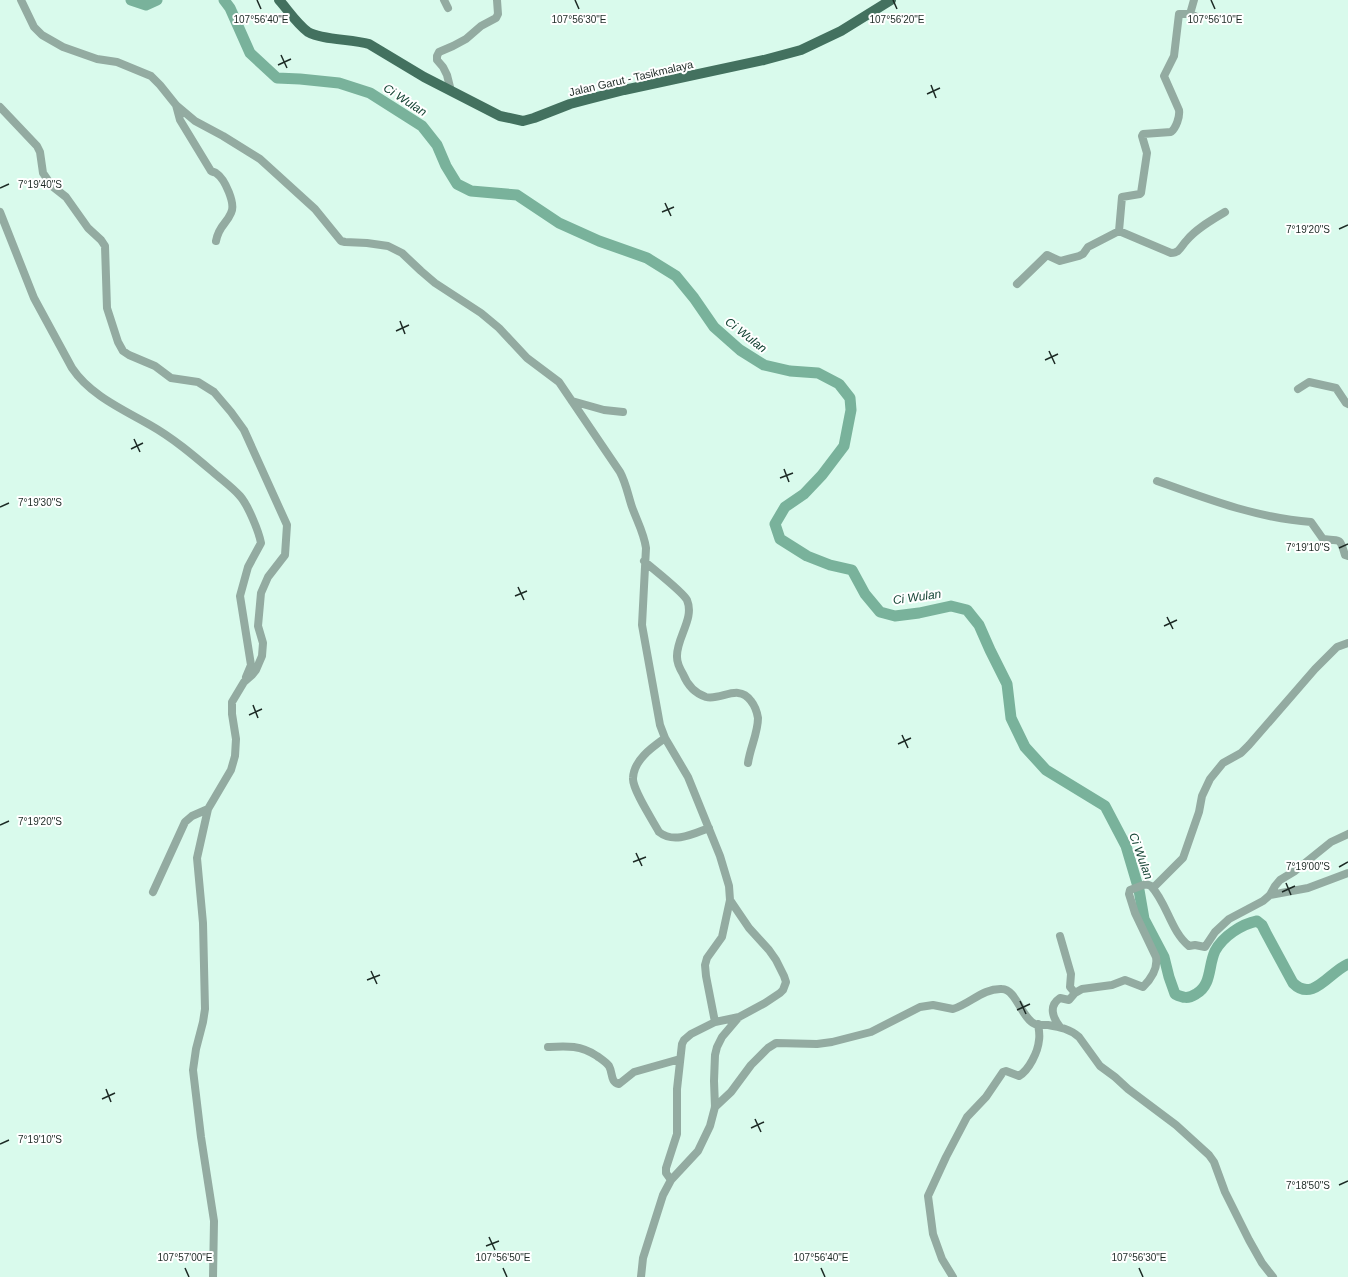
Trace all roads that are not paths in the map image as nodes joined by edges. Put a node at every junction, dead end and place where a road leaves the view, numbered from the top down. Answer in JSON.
{"nodes":[{"id":1,"x":21,"y":0,"type":"edge"},
{"id":2,"x":279,"y":0,"type":"edge"},
{"id":3,"x":444,"y":0,"type":"edge"},
{"id":4,"x":497,"y":0,"type":"edge"},
{"id":5,"x":890,"y":0,"type":"edge"},
{"id":6,"x":1194,"y":0,"type":"edge"},
{"id":7,"x":448,"y":8,"type":"dead end"},
{"id":8,"x":1190,"y":14,"type":"junction"},
{"id":9,"x":1199,"y":18,"type":"dead end"},
{"id":10,"x":451,"y":91,"type":"junction"},
{"id":11,"x":176,"y":105,"type":"junction"},
{"id":12,"x":0,"y":107,"type":"edge"},
{"id":13,"x":0,"y":212,"type":"edge"},
{"id":14,"x":1225,"y":212,"type":"dead end"},
{"id":15,"x":1119,"y":231,"type":"junction"},
{"id":16,"x":216,"y":241,"type":"dead end"},
{"id":17,"x":1017,"y":284,"type":"dead end"},
{"id":18,"x":1298,"y":389,"type":"dead end"},
{"id":19,"x":572,"y":402,"type":"junction"},
{"id":20,"x":1348,"y":404,"type":"edge"},
{"id":21,"x":623,"y":412,"type":"dead end"},
{"id":22,"x":1157,"y":481,"type":"dead end"},
{"id":23,"x":1345,"y":542,"type":"edge"},
{"id":24,"x":1348,"y":556,"type":"edge"},
{"id":25,"x":644,"y":561,"type":"junction"},
{"id":26,"x":1348,"y":643,"type":"edge"},
{"id":27,"x":244,"y":682,"type":"junction"},
{"id":28,"x":665,"y":738,"type":"junction"},
{"id":29,"x":748,"y":763,"type":"dead end"},
{"id":30,"x":208,"y":809,"type":"junction"},
{"id":31,"x":709,"y":828,"type":"junction"},
{"id":32,"x":1348,"y":834,"type":"edge"},
{"id":33,"x":1348,"y":873,"type":"edge"},
{"id":34,"x":1149,"y":886,"type":"junction"},
{"id":35,"x":153,"y":892,"type":"dead end"},
{"id":36,"x":1270,"y":895,"type":"junction"},
{"id":37,"x":730,"y":900,"type":"junction"},
{"id":38,"x":1060,"y":936,"type":"dead end"},
{"id":39,"x":1075,"y":993,"type":"junction"},
{"id":40,"x":739,"y":1017,"type":"junction"},
{"id":41,"x":714,"y":1022,"type":"junction"},
{"id":42,"x":1038,"y":1024,"type":"junction"},
{"id":43,"x":1060,"y":1027,"type":"junction"},
{"id":44,"x":548,"y":1047,"type":"dead end"},
{"id":45,"x":680,"y":1059,"type":"junction"},
{"id":46,"x":716,"y":1106,"type":"junction"},
{"id":47,"x":671,"y":1180,"type":"junction"},
{"id":48,"x":213,"y":1277,"type":"edge"},
{"id":49,"x":641,"y":1277,"type":"edge"},
{"id":50,"x":954,"y":1277,"type":"edge"},
{"id":51,"x":1273,"y":1277,"type":"edge"}],
"edges":[{"from":1,"to":11,"type":"street"},
{"from":2,"to":10,"type":"main road","name":"Jalan Garut - Tasikmalaya"},
{"from":3,"to":7,"type":"street"},
{"from":4,"to":10,"type":"street"},
{"from":5,"to":10,"type":"main road","name":"Jalan Garut - Tasikmalaya"},
{"from":6,"to":8,"type":"street"},
{"from":8,"to":9,"type":"street"},
{"from":8,"to":15,"type":"street"},
{"from":11,"to":16,"type":"street"},
{"from":11,"to":19,"type":"street"},
{"from":12,"to":27,"type":"street"},
{"from":13,"to":27,"type":"street"},
{"from":14,"to":15,"type":"street"},
{"from":15,"to":17,"type":"street"},
{"from":18,"to":20,"type":"street"},
{"from":19,"to":21,"type":"street"},
{"from":19,"to":25,"type":"street"},
{"from":22,"to":23,"type":"street"},
{"from":23,"to":24,"type":"street"},
{"from":25,"to":28,"type":"street"},
{"from":25,"to":29,"type":"street"},
{"from":26,"to":34,"type":"street"},
{"from":27,"to":30,"type":"street"},
{"from":28,"to":31,"type":"street"},
{"from":28,"to":31,"type":"street"},
{"from":30,"to":35,"type":"street"},
{"from":30,"to":48,"type":"street"},
{"from":31,"to":37,"type":"street"},
{"from":32,"to":36,"type":"street"},
{"from":33,"to":36,"type":"street"},
{"from":34,"to":36,"type":"street"},
{"from":34,"to":39,"type":"street"},
{"from":37,"to":40,"type":"street"},
{"from":37,"to":41,"type":"street"},
{"from":38,"to":39,"type":"street"},
{"from":39,"to":43,"type":"street"},
{"from":40,"to":41,"type":"street"},
{"from":40,"to":46,"type":"street"},
{"from":41,"to":45,"type":"street"},
{"from":42,"to":43,"type":"street"},
{"from":42,"to":46,"type":"street"},
{"from":42,"to":50,"type":"street"},
{"from":43,"to":51,"type":"street"},
{"from":44,"to":45,"type":"street"},
{"from":45,"to":47,"type":"street"},
{"from":46,"to":47,"type":"street"},
{"from":47,"to":49,"type":"street"}]}
